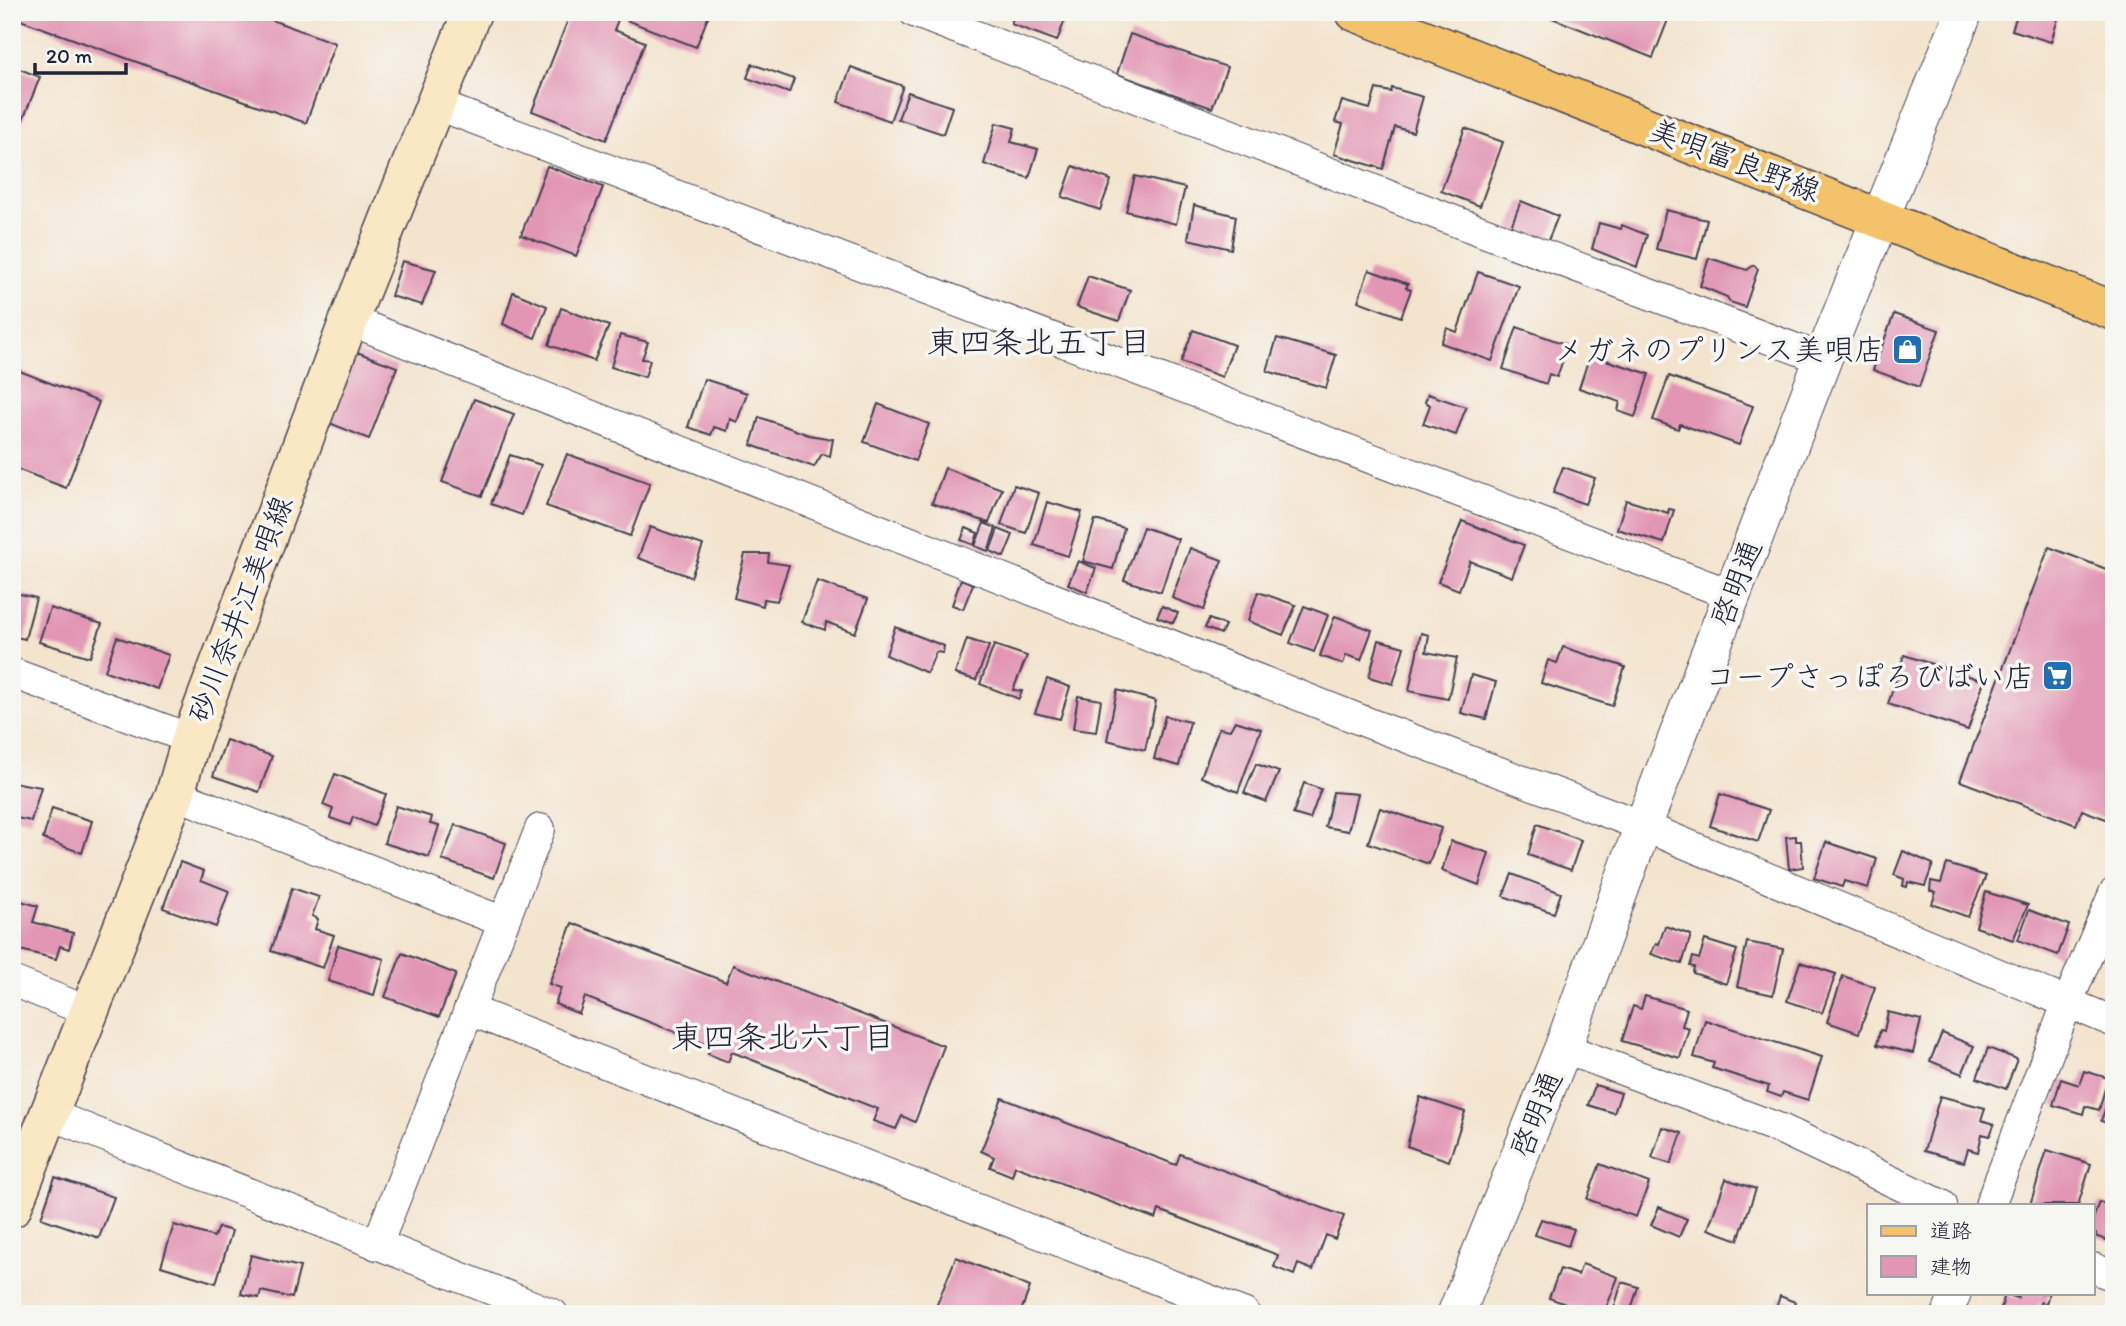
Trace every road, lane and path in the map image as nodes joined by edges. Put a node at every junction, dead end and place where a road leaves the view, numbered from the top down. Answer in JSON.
{"nodes":[{"id":1,"x":471,"y":12,"type":"edge"},
{"id":2,"x":914,"y":12,"type":"edge"},
{"id":3,"x":1355,"y":12,"type":"edge"},
{"id":4,"x":1964,"y":12,"type":"edge"},
{"id":5,"x":435,"y":104,"type":"junction"},
{"id":6,"x":1881,"y":217,"type":"junction"},
{"id":7,"x":2114,"y":311,"type":"edge"},
{"id":8,"x":349,"y":320,"type":"junction"},
{"id":9,"x":1823,"y":359,"type":"junction"},
{"id":10,"x":1732,"y":595,"type":"junction"},
{"id":11,"x":12,"y":673,"type":"edge"},
{"id":12,"x":191,"y":739,"type":"junction"},
{"id":13,"x":176,"y":794,"type":"junction"},
{"id":14,"x":1643,"y":826,"type":"junction"},
{"id":15,"x":540,"y":829,"type":"dead end"},
{"id":16,"x":2113,"y":893,"type":"edge"},
{"id":17,"x":504,"y":922,"type":"junction"},
{"id":18,"x":12,"y":981,"type":"edge"},
{"id":19,"x":2067,"y":1004,"type":"junction"},
{"id":20,"x":469,"y":1010,"type":"junction"},
{"id":21,"x":90,"y":1012,"type":"junction"},
{"id":22,"x":2114,"y":1022,"type":"edge"},
{"id":23,"x":1563,"y":1048,"type":"junction"},
{"id":24,"x":49,"y":1114,"type":"junction"},
{"id":25,"x":1940,"y":1204,"type":"edge"},
{"id":26,"x":1990,"y":1204,"type":"edge"},
{"id":27,"x":12,"y":1208,"type":"edge"},
{"id":28,"x":377,"y":1245,"type":"junction"},
{"id":29,"x":2094,"y":1268,"type":"edge"},
{"id":30,"x":2114,"y":1276,"type":"edge"},
{"id":31,"x":1955,"y":1294,"type":"edge"},
{"id":32,"x":553,"y":1314,"type":"edge"},
{"id":33,"x":1245,"y":1314,"type":"edge"},
{"id":34,"x":1456,"y":1314,"type":"edge"},
{"id":35,"x":1947,"y":1314,"type":"edge"}],
"edges":[{"from":1,"to":5,"type":"main road","name":"砂川奈井江美唄線"},
{"from":2,"to":9,"type":"street"},
{"from":3,"to":6,"type":"main road","name":"美唄富良野線"},
{"from":4,"to":6,"type":"street","name":"啓明通"},
{"from":5,"to":8,"type":"main road","name":"砂川奈井江美唄線"},
{"from":5,"to":10,"type":"street"},
{"from":6,"to":7,"type":"main road","name":"美唄富良野線"},
{"from":6,"to":9,"type":"street","name":"啓明通"},
{"from":8,"to":12,"type":"main road","name":"砂川奈井江美唄線"},
{"from":8,"to":14,"type":"street"},
{"from":9,"to":10,"type":"street","name":"啓明通"},
{"from":10,"to":14,"type":"street","name":"啓明通"},
{"from":11,"to":12,"type":"street"},
{"from":12,"to":13,"type":"main road","name":"砂川奈井江美唄線"},
{"from":13,"to":17,"type":"street"},
{"from":13,"to":21,"type":"main road","name":"砂川奈井江美唄線"},
{"from":14,"to":19,"type":"street"},
{"from":14,"to":23,"type":"street","name":"啓明通"},
{"from":15,"to":17,"type":"street"},
{"from":16,"to":19,"type":"street"},
{"from":17,"to":20,"type":"street"},
{"from":18,"to":21,"type":"street"},
{"from":19,"to":22,"type":"street"},
{"from":19,"to":26,"type":"street"},
{"from":20,"to":28,"type":"street"},
{"from":20,"to":33,"type":"street"},
{"from":21,"to":24,"type":"main road","name":"砂川奈井江美唄線"},
{"from":23,"to":25,"type":"street"},
{"from":23,"to":34,"type":"street","name":"啓明通"},
{"from":24,"to":27,"type":"main road","name":"砂川奈井江美唄線"},
{"from":24,"to":28,"type":"street"},
{"from":28,"to":32,"type":"street"},
{"from":29,"to":30,"type":"street"},
{"from":31,"to":35,"type":"street"}]}
